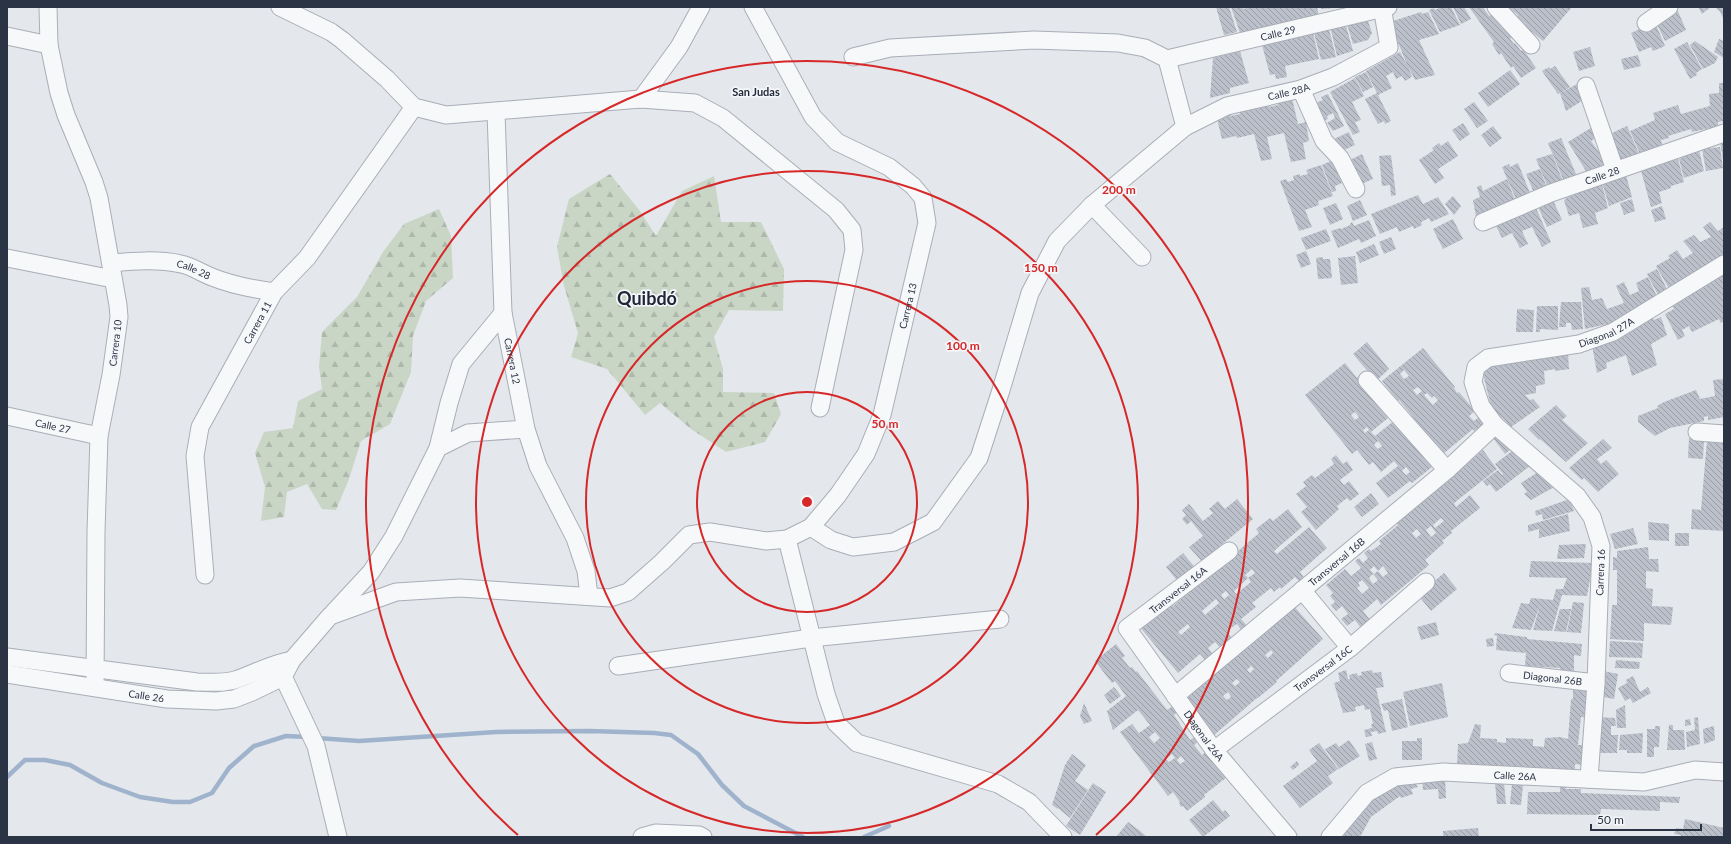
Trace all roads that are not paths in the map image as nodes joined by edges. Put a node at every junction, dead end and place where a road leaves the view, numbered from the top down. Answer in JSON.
{"nodes":[{"id":1,"x":48,"y":7,"type":"edge"},
{"id":2,"x":280,"y":7,"type":"edge"},
{"id":3,"x":701,"y":7,"type":"edge"},
{"id":4,"x":753,"y":7,"type":"edge"},
{"id":5,"x":1496,"y":7,"type":"edge"},
{"id":6,"x":1669,"y":7,"type":"edge"},
{"id":7,"x":1384,"y":8,"type":"edge"},
{"id":8,"x":1646,"y":23,"type":"dead end"},
{"id":9,"x":7,"y":36,"type":"edge"},
{"id":10,"x":48,"y":45,"type":"junction"},
{"id":11,"x":1531,"y":45,"type":"dead end"},
{"id":12,"x":853,"y":57,"type":"dead end"},
{"id":13,"x":1168,"y":60,"type":"junction"},
{"id":14,"x":1586,"y":86,"type":"dead end"},
{"id":15,"x":1301,"y":88,"type":"junction"},
{"id":16,"x":641,"y":100,"type":"junction"},
{"id":17,"x":414,"y":107,"type":"junction"},
{"id":18,"x":496,"y":112,"type":"junction"},
{"id":19,"x":1185,"y":127,"type":"junction"},
{"id":20,"x":1724,"y":133,"type":"edge"},
{"id":21,"x":1615,"y":170,"type":"junction"},
{"id":22,"x":1356,"y":189,"type":"dead end"},
{"id":23,"x":1092,"y":205,"type":"junction"},
{"id":24,"x":1483,"y":222,"type":"dead end"},
{"id":25,"x":1142,"y":257,"type":"dead end"},
{"id":26,"x":7,"y":258,"type":"edge"},
{"id":27,"x":1724,"y":264,"type":"edge"},
{"id":28,"x":112,"y":271,"type":"junction"},
{"id":29,"x":274,"y":292,"type":"junction"},
{"id":30,"x":503,"y":313,"type":"junction"},
{"id":31,"x":1476,"y":367,"type":"joint"},
{"id":32,"x":1367,"y":380,"type":"dead end"},
{"id":33,"x":820,"y":408,"type":"dead end"},
{"id":34,"x":7,"y":416,"type":"edge"},
{"id":35,"x":1495,"y":425,"type":"junction"},
{"id":36,"x":526,"y":429,"type":"junction"},
{"id":37,"x":1697,"y":432,"type":"dead end"},
{"id":38,"x":1724,"y":434,"type":"edge"},
{"id":39,"x":99,"y":436,"type":"junction"},
{"id":40,"x":438,"y":448,"type":"junction"},
{"id":41,"x":1447,"y":470,"type":"junction"},
{"id":42,"x":811,"y":527,"type":"junction"},
{"id":43,"x":787,"y":539,"type":"junction"},
{"id":44,"x":1229,"y":551,"type":"dead end"},
{"id":45,"x":205,"y":575,"type":"dead end"},
{"id":46,"x":1426,"y":582,"type":"dead end"},
{"id":47,"x":1302,"y":590,"type":"junction"},
{"id":48,"x":589,"y":596,"type":"junction"},
{"id":49,"x":330,"y":616,"type":"junction"},
{"id":50,"x":1000,"y":619,"type":"dead end"},
{"id":51,"x":1127,"y":628,"type":"joint"},
{"id":52,"x":811,"y":638,"type":"junction"},
{"id":53,"x":1350,"y":648,"type":"junction"},
{"id":54,"x":13,"y":657,"type":"edge"},
{"id":55,"x":618,"y":666,"type":"dead end"},
{"id":56,"x":284,"y":667,"type":"junction"},
{"id":57,"x":95,"y":669,"type":"junction"},
{"id":58,"x":1509,"y":673,"type":"dead end"},
{"id":59,"x":12,"y":674,"type":"edge"},
{"id":60,"x":1596,"y":683,"type":"junction"},
{"id":61,"x":95,"y":687,"type":"junction"},
{"id":62,"x":1175,"y":696,"type":"junction"},
{"id":63,"x":1214,"y":750,"type":"junction"},
{"id":64,"x":1724,"y":772,"type":"edge"},
{"id":65,"x":1589,"y":780,"type":"junction"},
{"id":66,"x":338,"y":837,"type":"edge"},
{"id":67,"x":642,"y":837,"type":"edge"},
{"id":68,"x":703,"y":837,"type":"edge"},
{"id":69,"x":1063,"y":837,"type":"edge"},
{"id":70,"x":1288,"y":837,"type":"edge"},
{"id":71,"x":1330,"y":837,"type":"edge"}],
"edges":[{"from":1,"to":10,"type":"street","name":"Carrera 10"},
{"from":2,"to":17,"type":"street"},
{"from":3,"to":16,"type":"street"},
{"from":4,"to":42,"type":"street","name":"Carrera 13"},
{"from":5,"to":11,"type":"street"},
{"from":6,"to":8,"type":"street"},
{"from":7,"to":13,"type":"street","name":"Calle 29"},
{"from":7,"to":15,"type":"street","name":"Calle 28A"},
{"from":9,"to":10,"type":"street"},
{"from":10,"to":28,"type":"street","name":"Carrera 10"},
{"from":12,"to":13,"type":"street"},
{"from":13,"to":19,"type":"street"},
{"from":14,"to":21,"type":"street"},
{"from":15,"to":19,"type":"street","name":"Calle 28A"},
{"from":15,"to":22,"type":"street"},
{"from":16,"to":18,"type":"street"},
{"from":16,"to":33,"type":"street"},
{"from":17,"to":18,"type":"street"},
{"from":17,"to":29,"type":"street","name":"Carrera 11"},
{"from":18,"to":30,"type":"street","name":"Carrera 12"},
{"from":19,"to":23,"type":"street","name":"Calle 28A"},
{"from":20,"to":21,"type":"street","name":"Calle 28"},
{"from":21,"to":24,"type":"street","name":"Calle 28"},
{"from":23,"to":25,"type":"street"},
{"from":23,"to":42,"type":"street","name":"Calle 28A"},
{"from":26,"to":28,"type":"street","name":"Calle 28"},
{"from":27,"to":31,"type":"street","name":"Diagonal 27A"},
{"from":28,"to":29,"type":"street","name":"Calle 28"},
{"from":28,"to":39,"type":"street","name":"Carrera 10"},
{"from":29,"to":45,"type":"street","name":"Carrera 11"},
{"from":30,"to":36,"type":"street","name":"Carrera 12"},
{"from":30,"to":40,"type":"street"},
{"from":31,"to":35,"type":"street","name":"Carrera 16"},
{"from":32,"to":41,"type":"street"},
{"from":34,"to":39,"type":"street","name":"Calle 27"},
{"from":35,"to":41,"type":"street","name":"Transversal 16B"},
{"from":35,"to":60,"type":"street","name":"Carrera 16"},
{"from":36,"to":40,"type":"street"},
{"from":36,"to":48,"type":"street","name":"Carrera 12"},
{"from":37,"to":38,"type":"street"},
{"from":39,"to":57,"type":"street","name":"Carrera 10"},
{"from":40,"to":49,"type":"street"},
{"from":41,"to":47,"type":"street","name":"Transversal 16B"},
{"from":42,"to":43,"type":"street"},
{"from":43,"to":48,"type":"street"},
{"from":43,"to":52,"type":"street"},
{"from":44,"to":51,"type":"street","name":"Transversal 16A"},
{"from":46,"to":53,"type":"street","name":"Transversal 16C"},
{"from":47,"to":53,"type":"street"},
{"from":47,"to":62,"type":"street","name":"Transversal 16B"},
{"from":48,"to":49,"type":"street"},
{"from":49,"to":56,"type":"street"},
{"from":50,"to":52,"type":"street"},
{"from":51,"to":62,"type":"street","name":"Diagonal 26A"},
{"from":52,"to":55,"type":"street"},
{"from":52,"to":69,"type":"street"},
{"from":53,"to":63,"type":"street","name":"Transversal 16C"},
{"from":54,"to":57,"type":"street","name":"Calle 26"},
{"from":54,"to":59,"type":"street"},
{"from":56,"to":57,"type":"street","name":"Calle 26"},
{"from":56,"to":61,"type":"street","name":"Calle 26"},
{"from":56,"to":66,"type":"street"},
{"from":57,"to":61,"type":"street","name":"Carrera 10"},
{"from":58,"to":60,"type":"street","name":"Diagonal 26B"},
{"from":59,"to":61,"type":"street","name":"Calle 26"},
{"from":60,"to":65,"type":"street","name":"Carrera 16"},
{"from":62,"to":63,"type":"street","name":"Diagonal 26A"},
{"from":63,"to":70,"type":"street","name":"Diagonal 26A"},
{"from":64,"to":65,"type":"street","name":"Calle 26A"},
{"from":65,"to":71,"type":"street","name":"Calle 26A"},
{"from":67,"to":68,"type":"street"}]}
